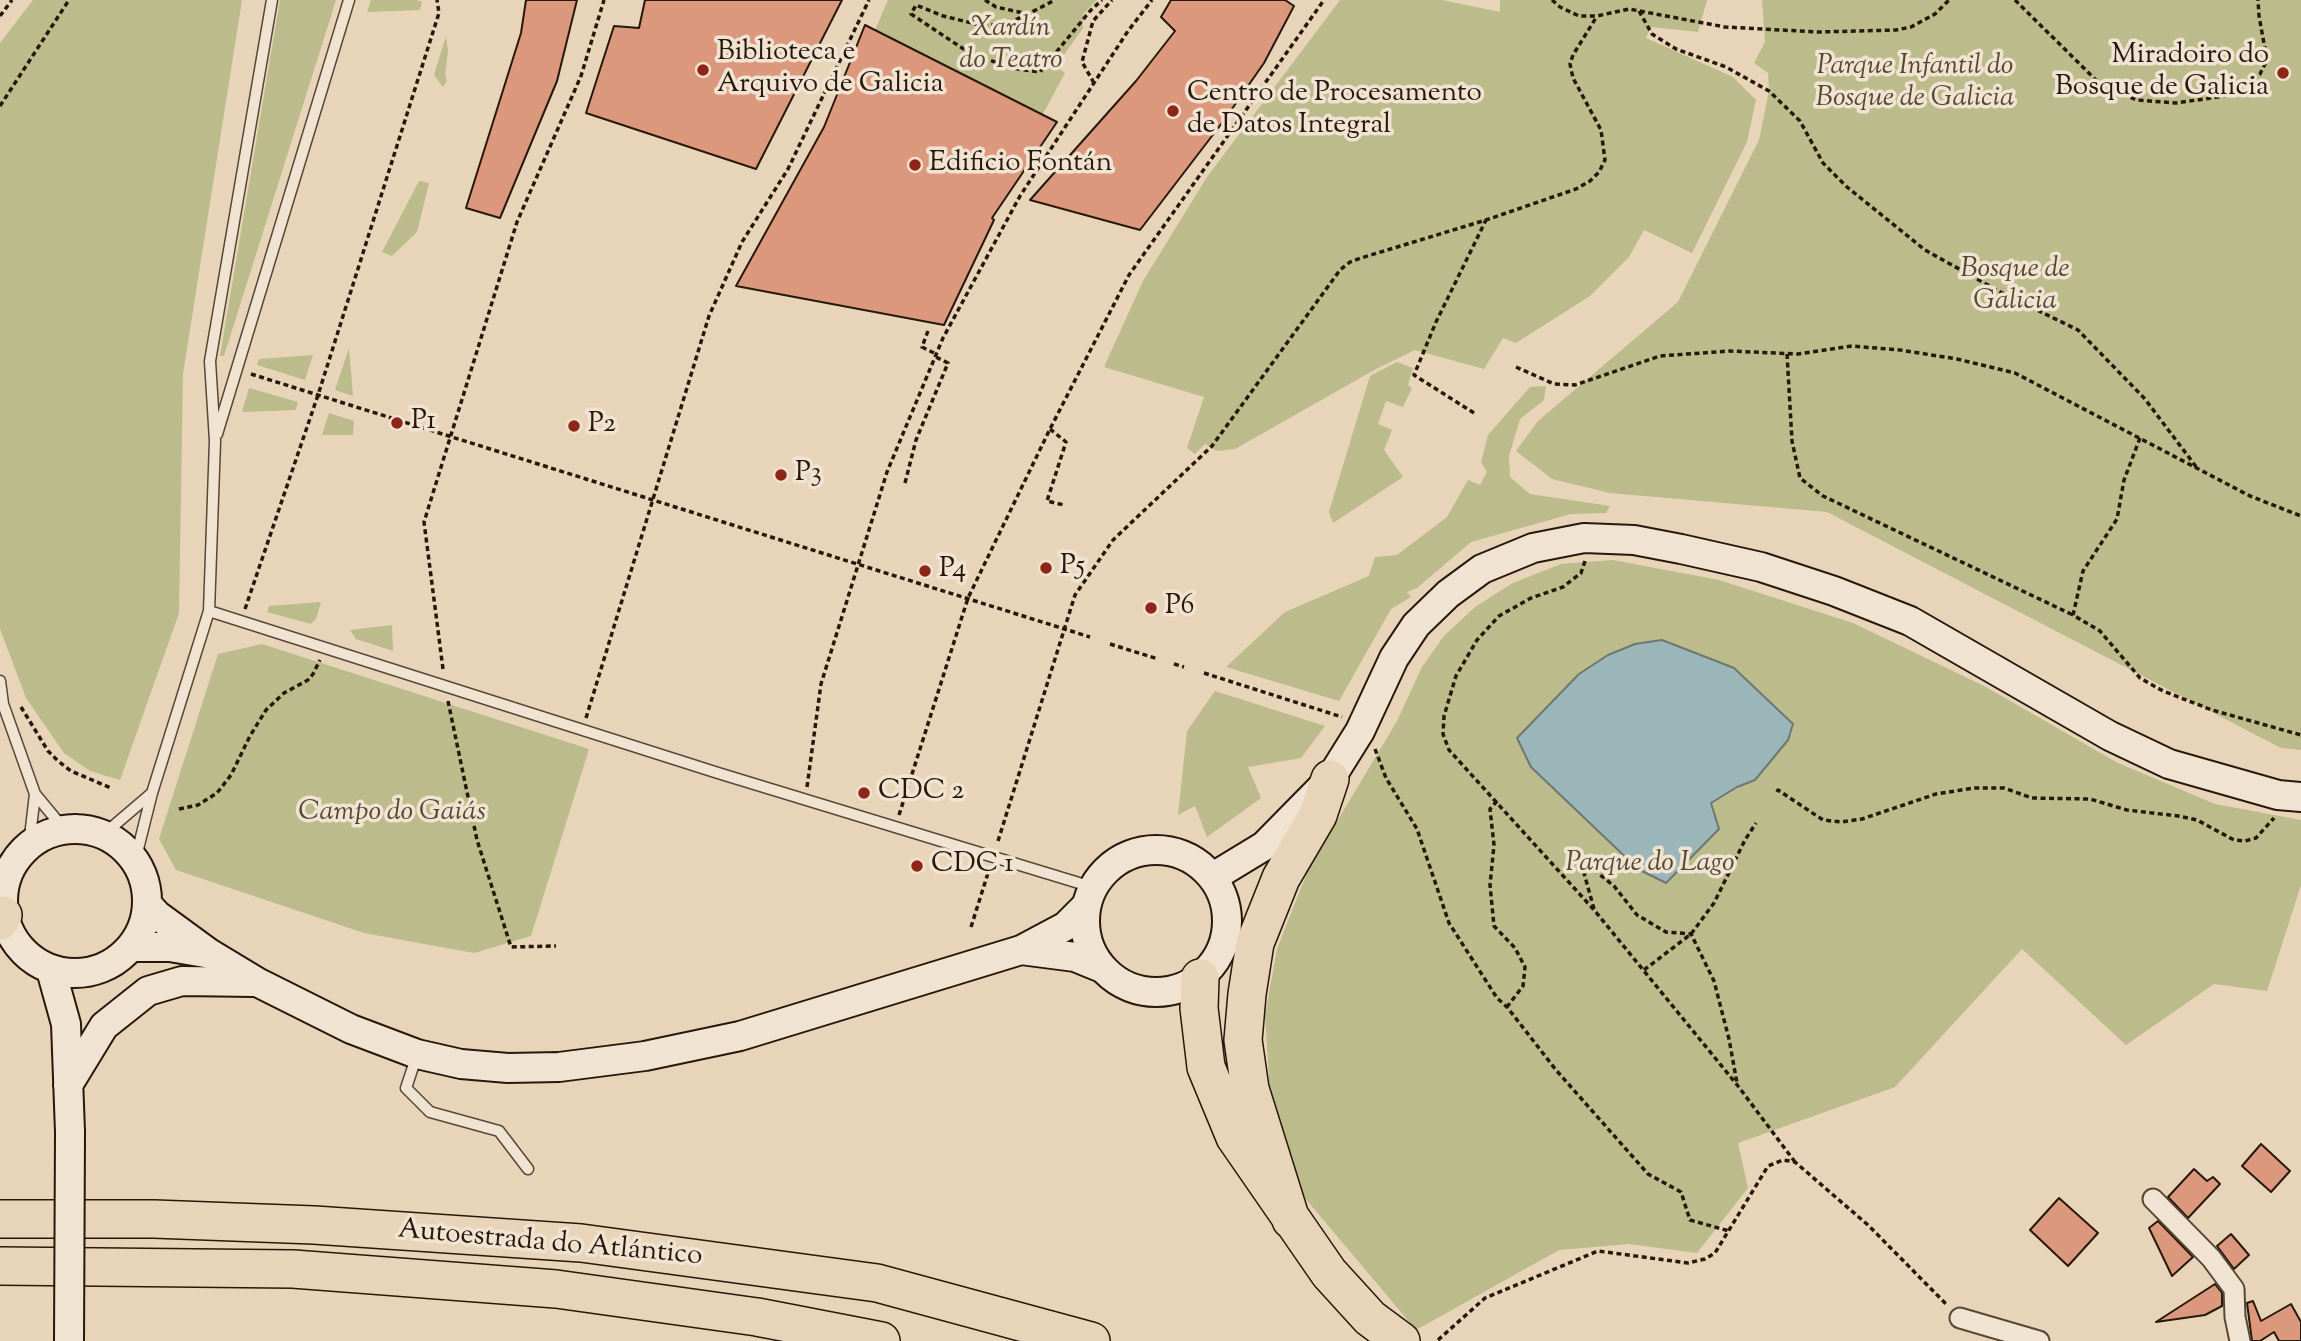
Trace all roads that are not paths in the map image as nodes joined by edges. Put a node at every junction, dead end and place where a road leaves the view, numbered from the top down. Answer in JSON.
{"nodes":[{"id":1,"x":272,"y":0,"type":"edge"},
{"id":2,"x":349,"y":0,"type":"edge"},
{"id":3,"x":215,"y":441,"type":"junction"},
{"id":4,"x":209,"y":611,"type":"junction"},
{"id":5,"x":0,"y":681,"type":"edge"},
{"id":6,"x":1,"y":704,"type":"edge"},
{"id":7,"x":1330,"y":779,"type":"junction"},
{"id":8,"x":152,"y":793,"type":"junction"},
{"id":9,"x":35,"y":794,"type":"junction"},
{"id":10,"x":2290,"y":796,"type":"edge"},
{"id":11,"x":64,"y":829,"type":"junction"},
{"id":12,"x":104,"y":834,"type":"junction"},
{"id":13,"x":29,"y":845,"type":"junction"},
{"id":14,"x":135,"y":861,"type":"junction"},
{"id":15,"x":1213,"y":877,"type":"junction"},
{"id":16,"x":1089,"y":897,"type":"junction"},
{"id":17,"x":147,"y":904,"type":"junction"},
{"id":18,"x":2,"y":918,"type":"edge"},
{"id":19,"x":131,"y":947,"type":"junction"},
{"id":20,"x":1021,"y":950,"type":"junction"},
{"id":21,"x":209,"y":953,"type":"junction"},
{"id":22,"x":1102,"y":968,"type":"junction"},
{"id":23,"x":51,"y":970,"type":"junction"},
{"id":24,"x":86,"y":973,"type":"junction"},
{"id":25,"x":1200,"y":978,"type":"junction"},
{"id":26,"x":257,"y":982,"type":"junction"},
{"id":27,"x":66,"y":1024,"type":"junction"},
{"id":28,"x":417,"y":1054,"type":"junction"},
{"id":29,"x":68,"y":1085,"type":"junction"},
{"id":30,"x":528,"y":1169,"type":"dead end"},
{"id":31,"x":2152,"y":1199,"type":"dead end"},
{"id":32,"x":0,"y":1219,"type":"edge"},
{"id":33,"x":1291,"y":1220,"type":"junction"},
{"id":34,"x":0,"y":1266,"type":"edge"},
{"id":35,"x":69,"y":1341,"type":"edge"},
{"id":36,"x":881,"y":1341,"type":"edge"},
{"id":37,"x":1091,"y":1341,"type":"edge"},
{"id":38,"x":1401,"y":1341,"type":"edge"},
{"id":39,"x":1986,"y":1341,"type":"edge"},
{"id":40,"x":2039,"y":1341,"type":"edge"},
{"id":41,"x":2240,"y":1341,"type":"edge"}],
"edges":[{"from":1,"to":3,"type":"lane"},
{"from":2,"to":3,"type":"lane"},
{"from":3,"to":4,"type":"lane"},
{"from":4,"to":8,"type":"lane"},
{"from":4,"to":16,"type":"lane"},
{"from":5,"to":6,"type":"lane"},
{"from":6,"to":9,"type":"lane"},
{"from":7,"to":10,"type":"street"},
{"from":7,"to":15,"type":"street"},
{"from":7,"to":33,"type":"highway"},
{"from":8,"to":12,"type":"lane"},
{"from":8,"to":14,"type":"lane"},
{"from":9,"to":11,"type":"lane"},
{"from":9,"to":13,"type":"lane"},
{"from":11,"to":12,"type":"street"},
{"from":11,"to":13,"type":"street"},
{"from":12,"to":14,"type":"street"},
{"from":13,"to":18,"type":"street"},
{"from":14,"to":17,"type":"street"},
{"from":15,"to":16,"type":"street"},
{"from":15,"to":25,"type":"street"},
{"from":16,"to":20,"type":"street"},
{"from":16,"to":22,"type":"street"},
{"from":17,"to":19,"type":"street"},
{"from":17,"to":21,"type":"street"},
{"from":18,"to":23,"type":"street"},
{"from":19,"to":21,"type":"street"},
{"from":19,"to":24,"type":"street"},
{"from":20,"to":22,"type":"street"},
{"from":20,"to":28,"type":"street"},
{"from":21,"to":26,"type":"street"},
{"from":22,"to":25,"type":"street"},
{"from":23,"to":24,"type":"street"},
{"from":23,"to":27,"type":"street"},
{"from":24,"to":27,"type":"street"},
{"from":25,"to":33,"type":"highway"},
{"from":26,"to":28,"type":"street"},
{"from":26,"to":29,"type":"street"},
{"from":27,"to":29,"type":"street"},
{"from":28,"to":30,"type":"lane"},
{"from":29,"to":35,"type":"street","bridge":true},
{"from":31,"to":41,"type":"street"},
{"from":32,"to":37,"type":"highway","name":"Autoestrada do Atlántico"},
{"from":33,"to":38,"type":"highway"},
{"from":34,"to":36,"type":"highway","name":"Autoestrada do Atlántico"},
{"from":39,"to":40,"type":"street"}]}
